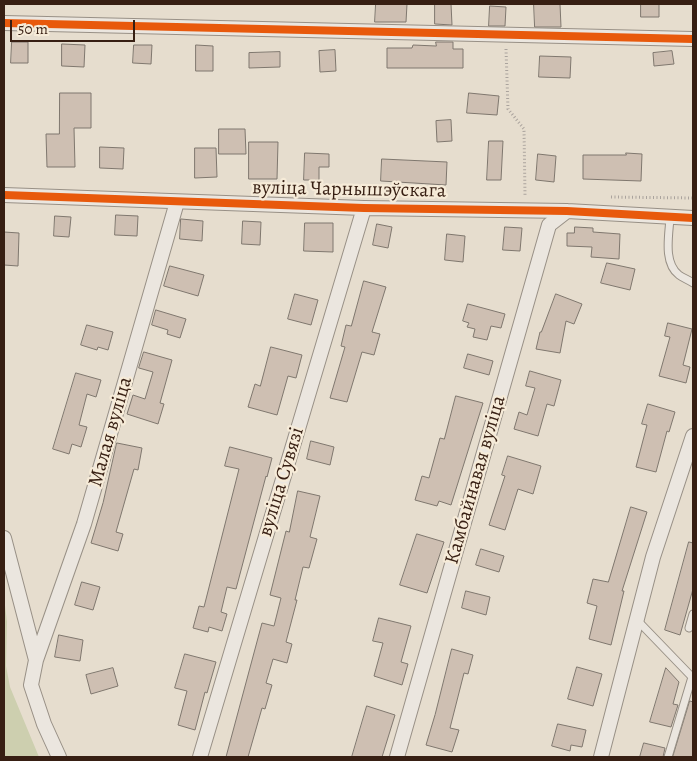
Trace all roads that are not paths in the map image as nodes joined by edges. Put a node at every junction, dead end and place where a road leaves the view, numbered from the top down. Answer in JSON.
{"nodes":[{"id":1,"x":4,"y":23,"type":"edge"},
{"id":2,"x":693,"y":39,"type":"edge"},
{"id":3,"x":4,"y":195,"type":"edge"},
{"id":4,"x":177,"y":202,"type":"junction"},
{"id":5,"x":364,"y":208,"type":"junction"},
{"id":6,"x":566,"y":211,"type":"junction"},
{"id":7,"x":670,"y":218,"type":"junction"},
{"id":8,"x":693,"y":218,"type":"edge"},
{"id":9,"x":693,"y":283,"type":"edge"},
{"id":10,"x":693,"y":436,"type":"edge"},
{"id":11,"x":4,"y":538,"type":"edge"},
{"id":12,"x":693,"y":614,"type":"edge"},
{"id":13,"x":637,"y":620,"type":"junction"},
{"id":14,"x":689,"y":628,"type":"dead end"},
{"id":15,"x":36,"y":660,"type":"junction"},
{"id":16,"x":690,"y":697,"type":"edge"},
{"id":17,"x":60,"y":757,"type":"edge"},
{"id":18,"x":200,"y":757,"type":"edge"},
{"id":19,"x":397,"y":757,"type":"edge"},
{"id":20,"x":601,"y":757,"type":"edge"},
{"id":21,"x":668,"y":757,"type":"edge"}],
"edges":[{"from":1,"to":2,"type":"street"},
{"from":3,"to":4,"type":"street","name":"вуліца Чарнышэўскага"},
{"from":4,"to":5,"type":"street","name":"вуліца Чарнышэўскага"},
{"from":4,"to":15,"type":"street","name":"Малая вуліца"},
{"from":5,"to":6,"type":"street","name":"вуліца Чарнышэўскага"},
{"from":5,"to":18,"type":"street","name":"вуліца Сувязі"},
{"from":6,"to":7,"type":"street","name":"вуліца Чарнышэўскага"},
{"from":6,"to":19,"type":"street","name":"Камбайнавая вуліца"},
{"from":7,"to":8,"type":"street","name":"вуліца Чарнышэўскага"},
{"from":7,"to":9,"type":"lane"},
{"from":10,"to":13,"type":"street"},
{"from":11,"to":15,"type":"street"},
{"from":12,"to":14,"type":"lane"},
{"from":13,"to":16,"type":"lane"},
{"from":13,"to":20,"type":"street"},
{"from":15,"to":17,"type":"street","name":"Малая вуліца"},
{"from":16,"to":21,"type":"lane"}]}
